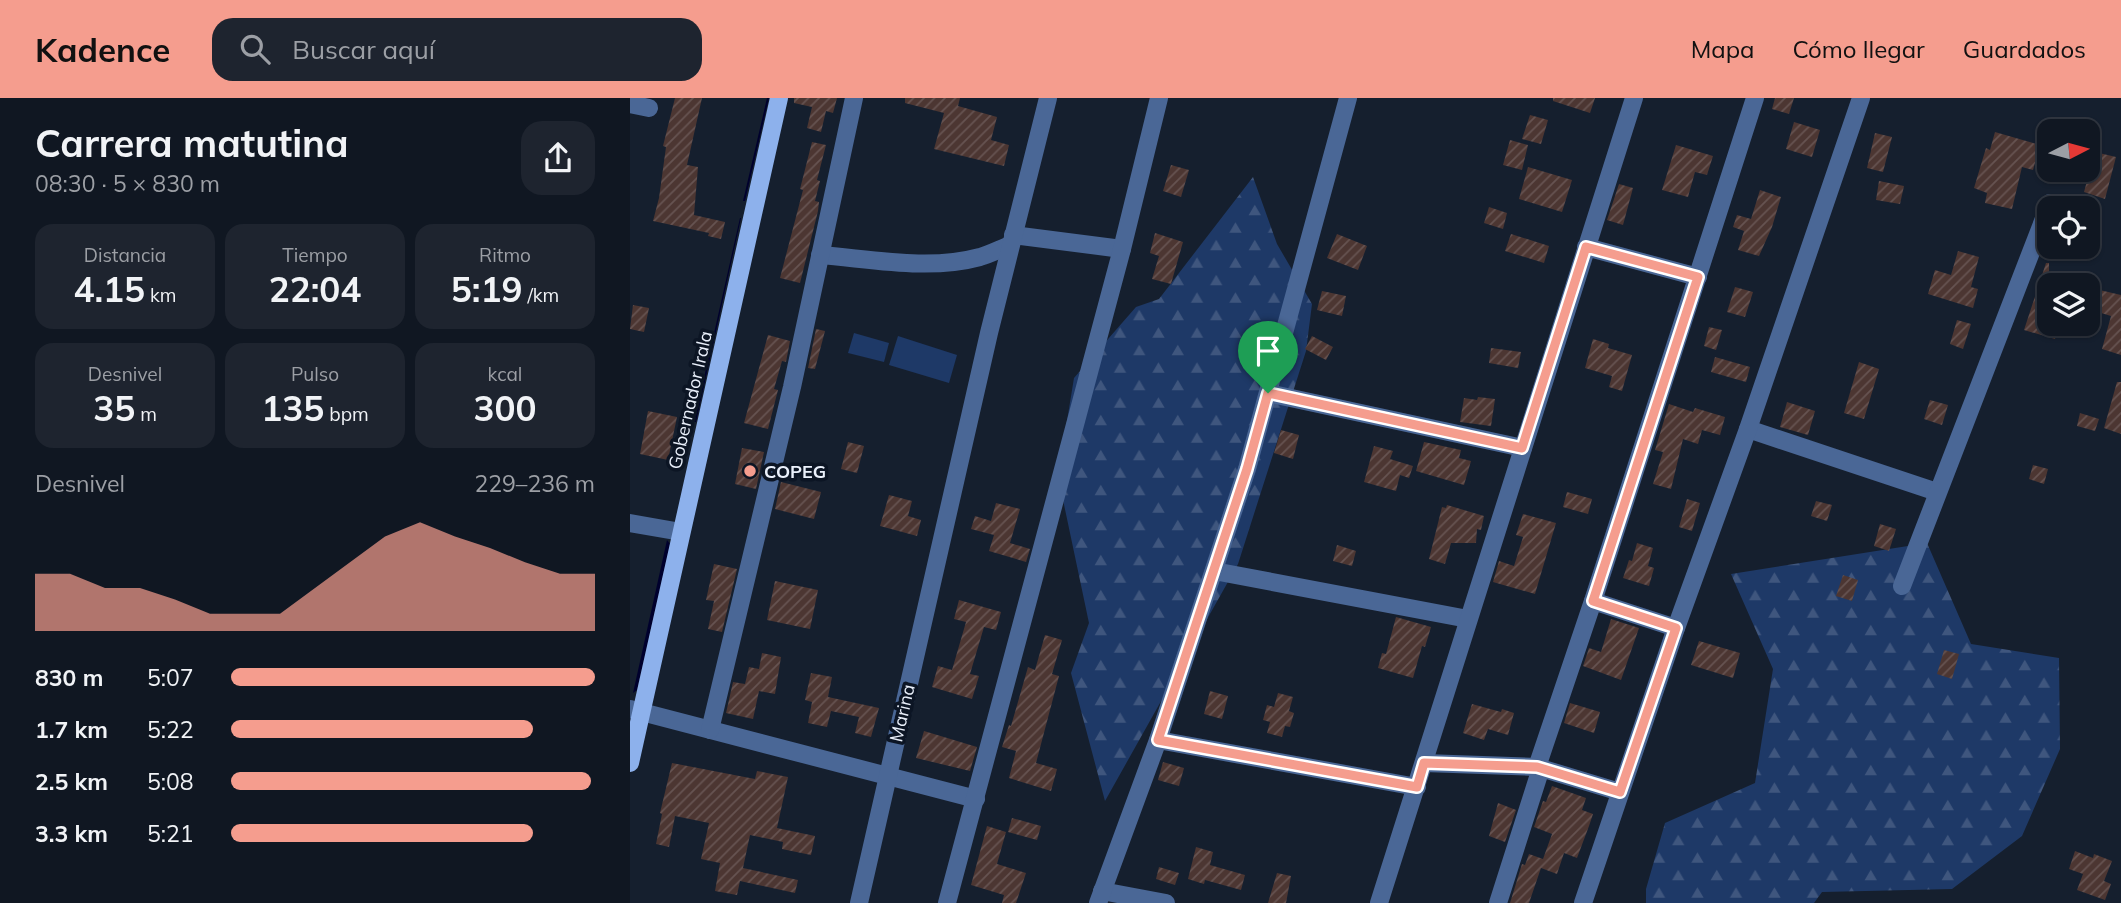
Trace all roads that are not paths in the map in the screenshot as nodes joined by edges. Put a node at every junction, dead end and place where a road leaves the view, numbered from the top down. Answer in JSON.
{"nodes":[{"id":1,"x":779,"y":98,"type":"edge"},
{"id":2,"x":854,"y":98,"type":"edge"},
{"id":3,"x":1048,"y":98,"type":"edge"},
{"id":4,"x":1159,"y":98,"type":"edge"},
{"id":5,"x":1348,"y":98,"type":"edge"},
{"id":6,"x":1634,"y":98,"type":"edge"},
{"id":7,"x":1755,"y":98,"type":"edge"},
{"id":8,"x":1861,"y":98,"type":"edge"},
{"id":9,"x":630,"y":104,"type":"edge"},
{"id":10,"x":649,"y":108,"type":"dead end"},
{"id":11,"x":2037,"y":236,"type":"edge"},
{"id":12,"x":1012,"y":240,"type":"junction"},
{"id":13,"x":1586,"y":247,"type":"junction"},
{"id":14,"x":1122,"y":249,"type":"junction"},
{"id":15,"x":820,"y":255,"type":"junction"},
{"id":16,"x":1698,"y":277,"type":"junction"},
{"id":17,"x":1268,"y":393,"type":"junction"},
{"id":18,"x":1748,"y":429,"type":"junction"},
{"id":19,"x":1522,"y":448,"type":"junction"},
{"id":20,"x":1937,"y":492,"type":"junction"},
{"id":21,"x":630,"y":523,"type":"edge"},
{"id":22,"x":681,"y":531,"type":"junction"},
{"id":23,"x":1214,"y":571,"type":"junction"},
{"id":24,"x":1902,"y":586,"type":"dead end"},
{"id":25,"x":1593,"y":601,"type":"junction"},
{"id":26,"x":1468,"y":618,"type":"junction"},
{"id":27,"x":1676,"y":628,"type":"junction"},
{"id":28,"x":635,"y":710,"type":"edge"},
{"id":29,"x":710,"y":730,"type":"junction"},
{"id":30,"x":1158,"y":740,"type":"junction"},
{"id":31,"x":630,"y":763,"type":"edge"},
{"id":32,"x":1424,"y":763,"type":"junction"},
{"id":33,"x":1539,"y":767,"type":"junction"},
{"id":34,"x":887,"y":777,"type":"junction"},
{"id":35,"x":1417,"y":787,"type":"junction"},
{"id":36,"x":1620,"y":792,"type":"junction"},
{"id":37,"x":976,"y":799,"type":"junction"},
{"id":38,"x":1100,"y":897,"type":"edge"},
{"id":39,"x":859,"y":903,"type":"edge"},
{"id":40,"x":947,"y":903,"type":"edge"},
{"id":41,"x":1166,"y":903,"type":"edge"},
{"id":42,"x":1379,"y":903,"type":"edge"},
{"id":43,"x":1498,"y":903,"type":"edge"},
{"id":44,"x":1583,"y":903,"type":"edge"}],
"edges":[{"from":1,"to":22,"type":"main road","name":"Gobernador Irala"},
{"from":2,"to":15,"type":"street"},
{"from":3,"to":12,"type":"street","name":"Marina"},
{"from":4,"to":14,"type":"street"},
{"from":5,"to":17,"type":"street"},
{"from":6,"to":13,"type":"street"},
{"from":7,"to":16,"type":"street"},
{"from":8,"to":18,"type":"street"},
{"from":9,"to":10,"type":"street"},
{"from":11,"to":20,"type":"street"},
{"from":12,"to":14,"type":"street"},
{"from":12,"to":15,"type":"street"},
{"from":12,"to":34,"type":"street","name":"Marina"},
{"from":13,"to":16,"type":"street"},
{"from":13,"to":19,"type":"street"},
{"from":14,"to":37,"type":"street"},
{"from":15,"to":29,"type":"street"},
{"from":16,"to":25,"type":"street"},
{"from":17,"to":19,"type":"street"},
{"from":17,"to":23,"type":"street"},
{"from":18,"to":20,"type":"street"},
{"from":18,"to":27,"type":"street"},
{"from":19,"to":26,"type":"street"},
{"from":20,"to":24,"type":"street"},
{"from":21,"to":22,"type":"street"},
{"from":22,"to":28,"type":"main road","name":"Gobernador Irala"},
{"from":23,"to":26,"type":"street"},
{"from":23,"to":30,"type":"street"},
{"from":25,"to":27,"type":"street"},
{"from":25,"to":33,"type":"street"},
{"from":26,"to":32,"type":"street"},
{"from":27,"to":36,"type":"street"},
{"from":28,"to":29,"type":"street"},
{"from":28,"to":31,"type":"main road","name":"Gobernador Irala"},
{"from":29,"to":34,"type":"street"},
{"from":30,"to":35,"type":"street"},
{"from":30,"to":38,"type":"street"},
{"from":32,"to":33,"type":"street"},
{"from":32,"to":35,"type":"street"},
{"from":33,"to":36,"type":"street"},
{"from":33,"to":43,"type":"street"},
{"from":34,"to":37,"type":"street"},
{"from":34,"to":39,"type":"street","name":"Marina"},
{"from":35,"to":42,"type":"street"},
{"from":36,"to":44,"type":"street"},
{"from":37,"to":40,"type":"street"},
{"from":38,"to":41,"type":"street"}]}
